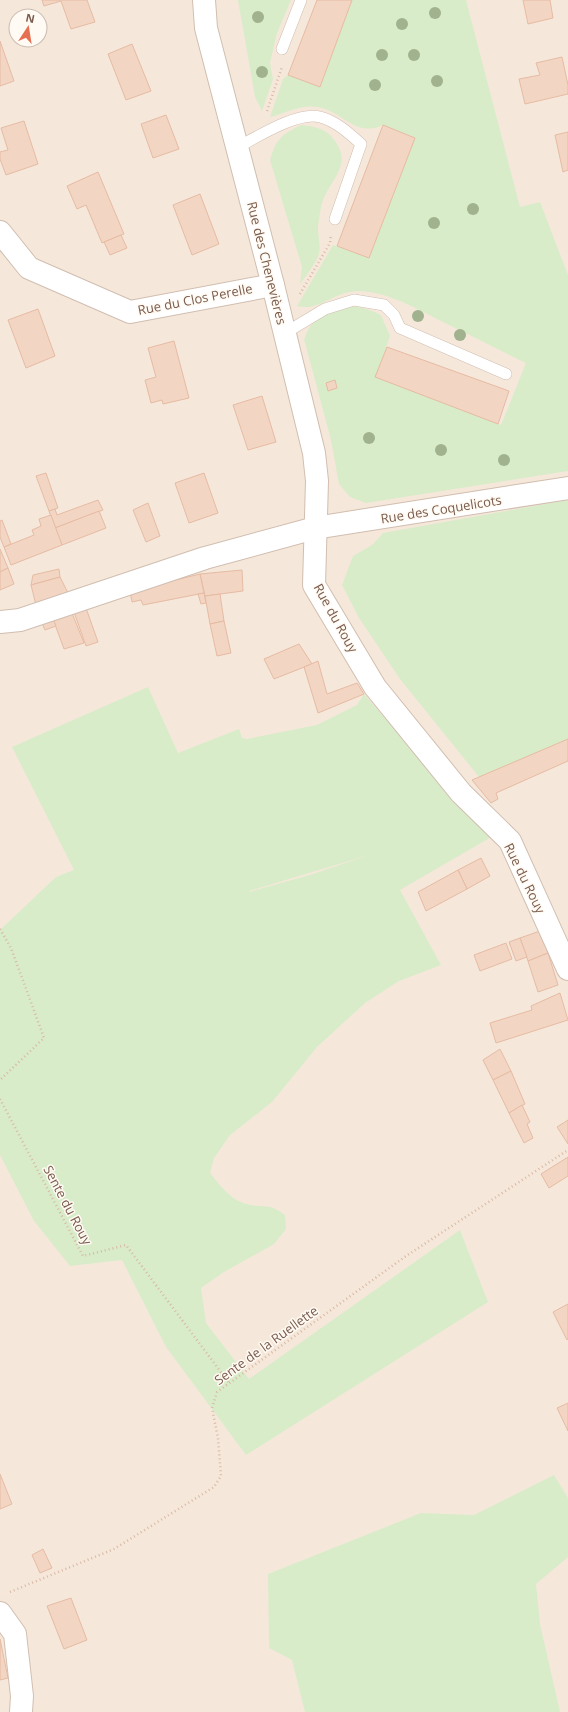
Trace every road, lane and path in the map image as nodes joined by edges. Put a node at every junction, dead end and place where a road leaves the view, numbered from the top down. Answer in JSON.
{"nodes":[{"id":1,"x":204,"y":0,"type":"edge"},
{"id":2,"x":301,"y":0,"type":"edge"},
{"id":3,"x":282,"y":49,"type":"dead end"},
{"id":4,"x":280,"y":78,"type":"dead end"},
{"id":5,"x":265,"y":116,"type":"dead end"},
{"id":6,"x":238,"y":147,"type":"junction"},
{"id":7,"x":335,"y":219,"type":"dead end"},
{"id":8,"x":0,"y":232,"type":"edge"},
{"id":9,"x":330,"y":243,"type":"dead end"},
{"id":10,"x":273,"y":284,"type":"junction"},
{"id":11,"x":303,"y":289,"type":"dead end"},
{"id":12,"x":285,"y":333,"type":"junction"},
{"id":13,"x":506,"y":374,"type":"dead end"},
{"id":14,"x":568,"y":488,"type":"edge"},
{"id":15,"x":315,"y":528,"type":"junction"},
{"id":16,"x":0,"y":622,"type":"edge"},
{"id":17,"x":0,"y":929,"type":"edge"},
{"id":18,"x":568,"y":969,"type":"edge"},
{"id":19,"x":0,"y":1080,"type":"edge"},
{"id":20,"x":0,"y":1099,"type":"edge"},
{"id":21,"x":568,"y":1150,"type":"edge"},
{"id":22,"x":229,"y":1383,"type":"junction"},
{"id":23,"x":7,"y":1593,"type":"dead end"},
{"id":24,"x":0,"y":1613,"type":"edge"},
{"id":25,"x":21,"y":1712,"type":"edge"}],
"edges":[{"from":1,"to":6,"type":"street","name":"Rue des Chenevières"},
{"from":2,"to":3,"type":"lane"},
{"from":4,"to":5,"type":"path"},
{"from":6,"to":7,"type":"lane"},
{"from":6,"to":10,"type":"street","name":"Rue des Chenevières"},
{"from":8,"to":10,"type":"street","name":"Rue du Clos Perelle"},
{"from":9,"to":11,"type":"path"},
{"from":10,"to":12,"type":"street","name":"Rue des Chenevières"},
{"from":12,"to":13,"type":"lane"},
{"from":12,"to":15,"type":"street","name":"Rue des Chenevières"},
{"from":14,"to":15,"type":"street","name":"Rue des Coquelicots"},
{"from":15,"to":16,"type":"street"},
{"from":15,"to":18,"type":"street","name":"Rue du Rouy"},
{"from":17,"to":19,"type":"path"},
{"from":20,"to":22,"type":"path","name":"Sente du Rouy"},
{"from":21,"to":22,"type":"path","name":"Sente de la Ruellette"},
{"from":22,"to":23,"type":"path","name":"Sente de la Ruellette"},
{"from":24,"to":25,"type":"street"}]}
